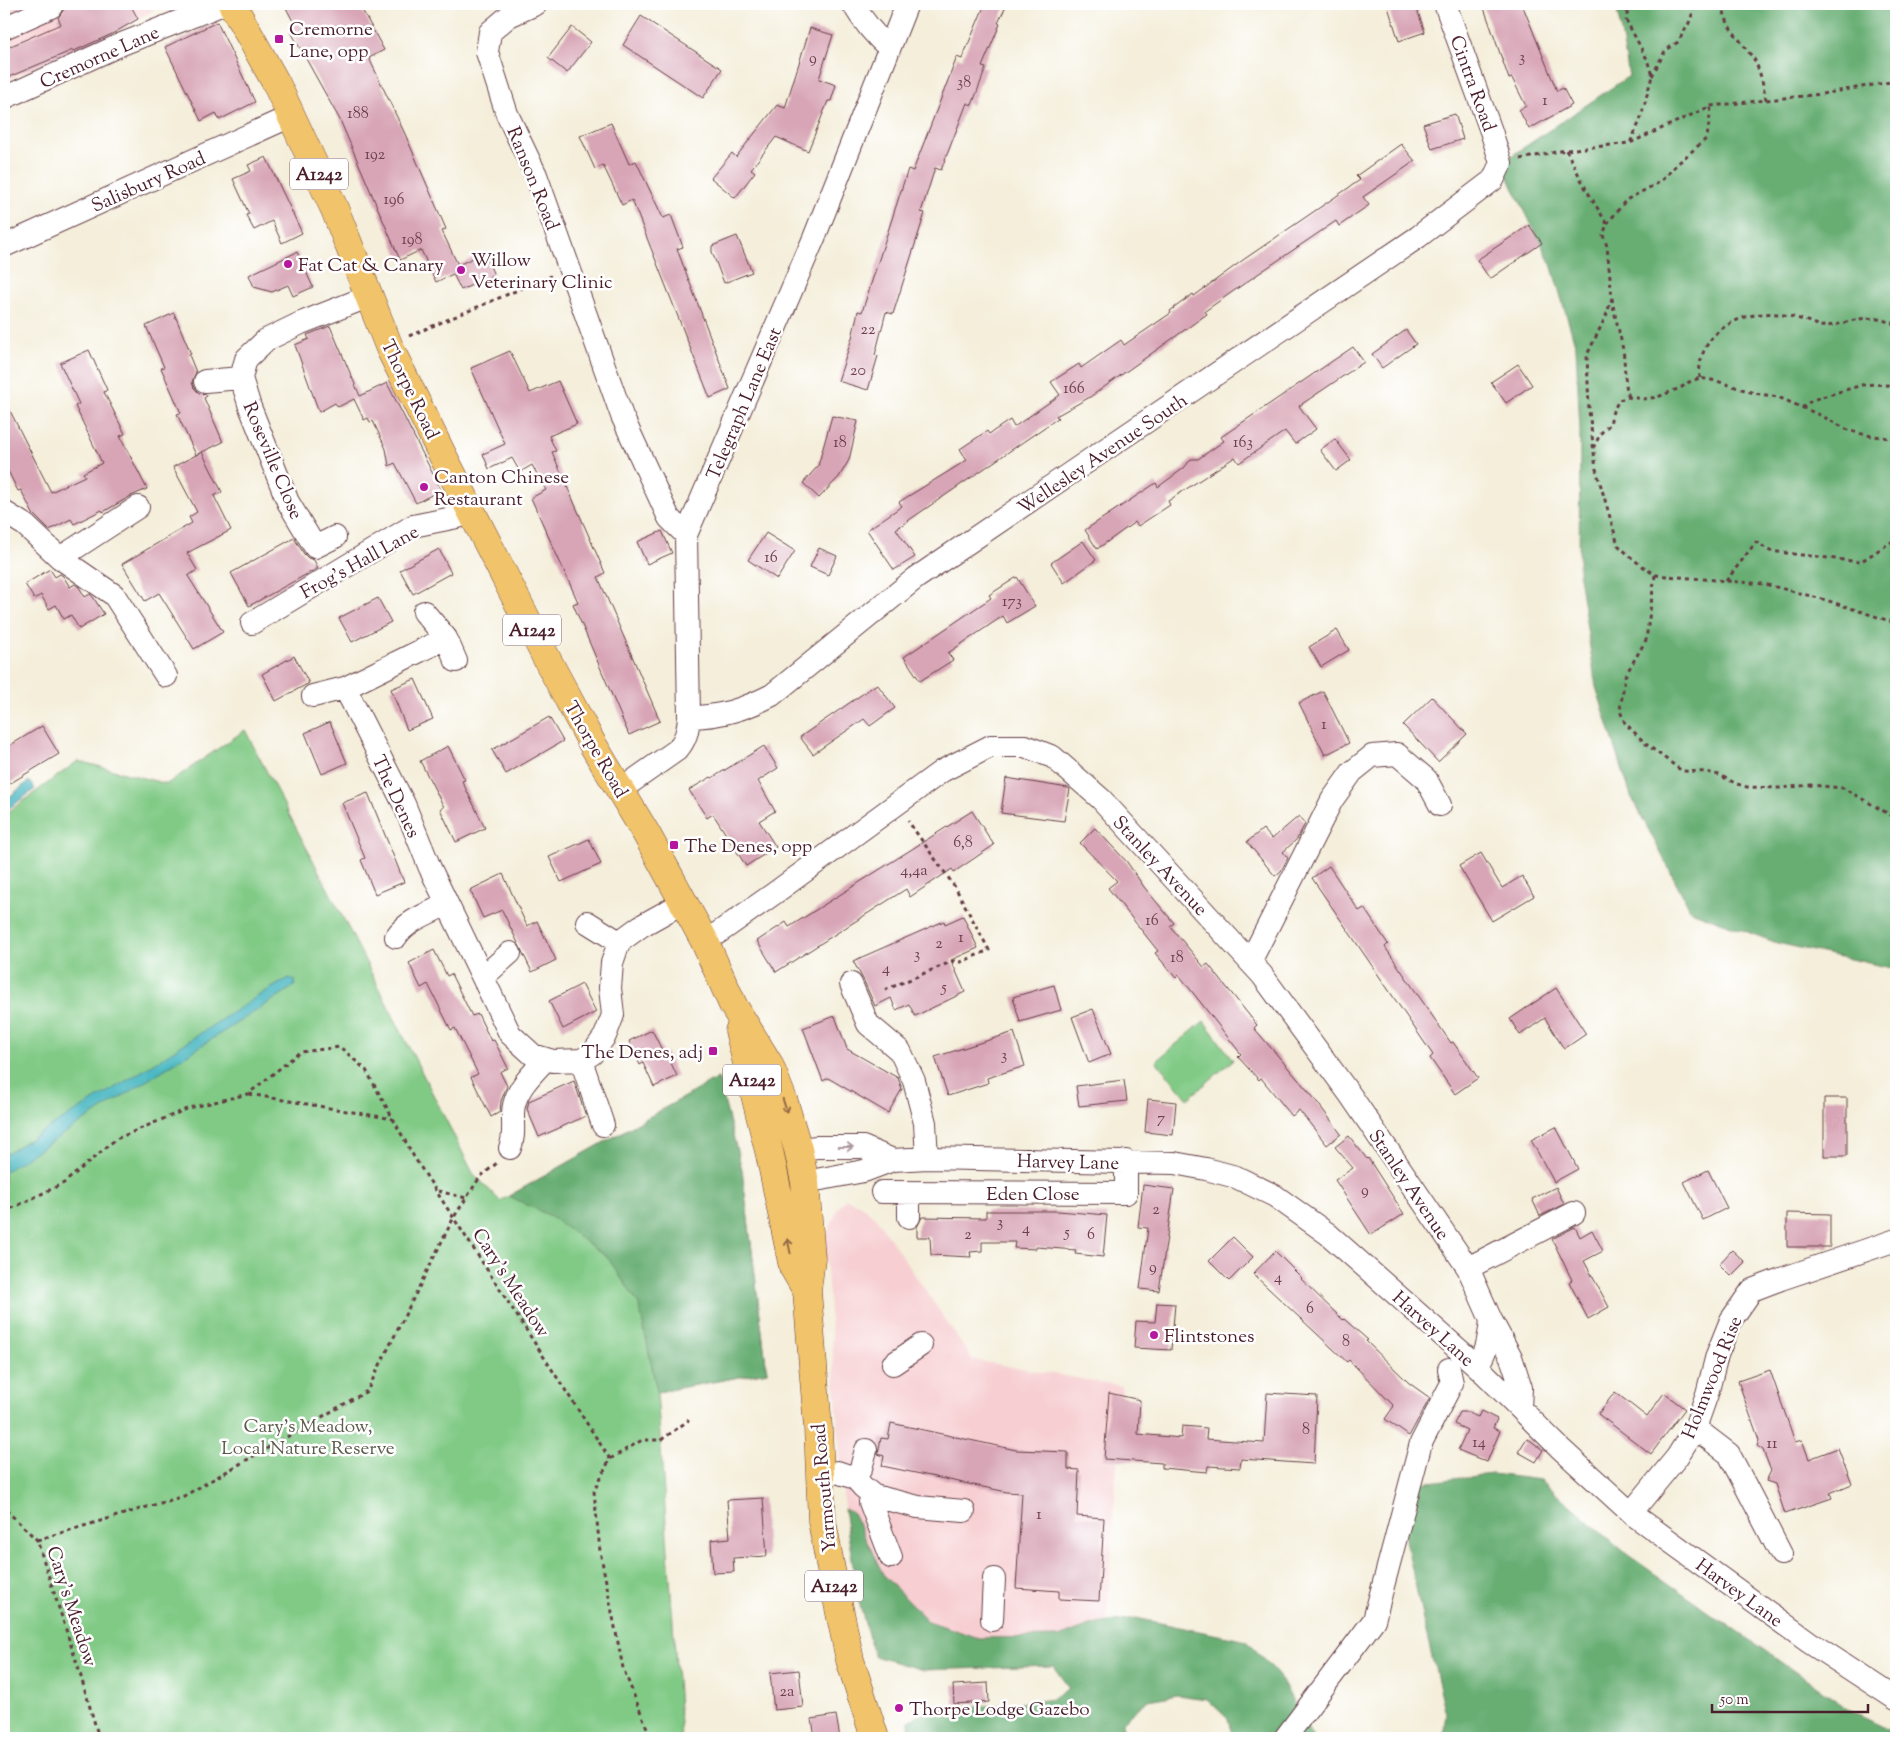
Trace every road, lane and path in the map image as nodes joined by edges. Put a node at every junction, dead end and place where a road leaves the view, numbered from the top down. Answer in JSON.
{"nodes":[{"id":1,"x":222,"y":4,"type":"edge"},
{"id":2,"x":232,"y":4,"type":"edge"},
{"id":3,"x":536,"y":4,"type":"edge"},
{"id":4,"x":853,"y":4,"type":"edge"},
{"id":5,"x":907,"y":4,"type":"edge"},
{"id":6,"x":1445,"y":4,"type":"edge"},
{"id":7,"x":1629,"y":4,"type":"edge"},
{"id":8,"x":1696,"y":4,"type":"edge"},
{"id":9,"x":1721,"y":4,"type":"edge"},
{"id":10,"x":51,"y":7,"type":"dead end"},
{"id":11,"x":4,"y":28,"type":"edge"},
{"id":12,"x":889,"y":48,"type":"junction"},
{"id":13,"x":1652,"y":76,"type":"junction"},
{"id":14,"x":1896,"y":81,"type":"edge"},
{"id":15,"x":4,"y":98,"type":"edge"},
{"id":16,"x":1766,"y":100,"type":"junction"},
{"id":17,"x":1711,"y":106,"type":"junction"},
{"id":18,"x":291,"y":116,"type":"junction"},
{"id":19,"x":1630,"y":143,"type":"junction"},
{"id":20,"x":1566,"y":150,"type":"junction"},
{"id":21,"x":1500,"y":163,"type":"junction"},
{"id":22,"x":1607,"y":224,"type":"junction"},
{"id":23,"x":4,"y":246,"type":"edge"},
{"id":24,"x":570,"y":268,"type":"junction"},
{"id":25,"x":370,"y":296,"type":"junction"},
{"id":26,"x":1612,"y":298,"type":"junction"},
{"id":27,"x":1896,"y":324,"type":"edge"},
{"id":28,"x":403,"y":339,"type":"dead end"},
{"id":29,"x":241,"y":378,"type":"junction"},
{"id":30,"x":1700,"y":378,"type":"junction"},
{"id":31,"x":205,"y":381,"type":"dead end"},
{"id":32,"x":1896,"y":386,"type":"edge"},
{"id":33,"x":1629,"y":397,"type":"junction"},
{"id":34,"x":1802,"y":408,"type":"junction"},
{"id":35,"x":1896,"y":439,"type":"edge"},
{"id":36,"x":1593,"y":448,"type":"junction"},
{"id":37,"x":138,"y":507,"type":"dead end"},
{"id":38,"x":4,"y":512,"type":"edge"},
{"id":39,"x":472,"y":514,"type":"junction"},
{"id":40,"x":686,"y":535,"type":"junction"},
{"id":41,"x":335,"y":537,"type":"dead end"},
{"id":42,"x":1896,"y":538,"type":"edge"},
{"id":43,"x":60,"y":558,"type":"junction"},
{"id":44,"x":1655,"y":575,"type":"junction"},
{"id":45,"x":1726,"y":581,"type":"junction"},
{"id":46,"x":424,"y":612,"type":"dead end"},
{"id":47,"x":252,"y":623,"type":"dead end"},
{"id":48,"x":1896,"y":623,"type":"edge"},
{"id":49,"x":446,"y":638,"type":"junction"},
{"id":50,"x":456,"y":661,"type":"dead end"},
{"id":51,"x":166,"y":676,"type":"dead end"},
{"id":52,"x":345,"y":688,"type":"junction"},
{"id":53,"x":313,"y":696,"type":"dead end"},
{"id":54,"x":690,"y":717,"type":"junction"},
{"id":55,"x":620,"y":790,"type":"junction"},
{"id":56,"x":896,"y":804,"type":"junction"},
{"id":57,"x":1440,"y":805,"type":"dead end"},
{"id":58,"x":1896,"y":818,"type":"edge"},
{"id":59,"x":684,"y":902,"type":"junction"},
{"id":60,"x":447,"y":904,"type":"junction"},
{"id":61,"x":587,"y":922,"type":"dead end"},
{"id":62,"x":396,"y":937,"type":"dead end"},
{"id":63,"x":704,"y":940,"type":"junction"},
{"id":64,"x":619,"y":942,"type":"junction"},
{"id":65,"x":510,"y":953,"type":"dead end"},
{"id":66,"x":1250,"y":962,"type":"junction"},
{"id":67,"x":483,"y":977,"type":"junction"},
{"id":68,"x":851,"y":984,"type":"dead end"},
{"id":69,"x":885,"y":990,"type":"dead end"},
{"id":70,"x":733,"y":1005,"type":"junction"},
{"id":71,"x":546,"y":1059,"type":"junction"},
{"id":72,"x":580,"y":1060,"type":"junction"},
{"id":73,"x":248,"y":1094,"type":"junction"},
{"id":74,"x":393,"y":1119,"type":"junction"},
{"id":75,"x":603,"y":1125,"type":"dead end"},
{"id":76,"x":510,"y":1148,"type":"joint"},
{"id":77,"x":798,"y":1150,"type":"junction"},
{"id":78,"x":770,"y":1154,"type":"junction"},
{"id":79,"x":927,"y":1158,"type":"junction"},
{"id":80,"x":893,"y":1160,"type":"junction"},
{"id":81,"x":1126,"y":1162,"type":"junction"},
{"id":82,"x":805,"y":1182,"type":"junction"},
{"id":83,"x":776,"y":1186,"type":"junction"},
{"id":84,"x":437,"y":1191,"type":"junction"},
{"id":85,"x":882,"y":1192,"type":"dead end"},
{"id":86,"x":909,"y":1193,"type":"junction"},
{"id":87,"x":466,"y":1198,"type":"junction"},
{"id":88,"x":4,"y":1212,"type":"edge"},
{"id":89,"x":1574,"y":1213,"type":"dead end"},
{"id":90,"x":454,"y":1217,"type":"junction"},
{"id":91,"x":909,"y":1217,"type":"dead end"},
{"id":92,"x":1896,"y":1240,"type":"edge"},
{"id":93,"x":1468,"y":1268,"type":"junction"},
{"id":94,"x":807,"y":1291,"type":"junction"},
{"id":95,"x":1491,"y":1320,"type":"junction"},
{"id":96,"x":921,"y":1344,"type":"dead end"},
{"id":97,"x":893,"y":1364,"type":"dead end"},
{"id":98,"x":1477,"y":1366,"type":"junction"},
{"id":99,"x":1449,"y":1369,"type":"dead end"},
{"id":100,"x":1520,"y":1408,"type":"junction"},
{"id":101,"x":689,"y":1420,"type":"dead end"},
{"id":102,"x":1695,"y":1428,"type":"junction"},
{"id":103,"x":866,"y":1450,"type":"dead end"},
{"id":104,"x":610,"y":1459,"type":"junction"},
{"id":105,"x":819,"y":1477,"type":"junction"},
{"id":106,"x":855,"y":1478,"type":"junction"},
{"id":107,"x":4,"y":1494,"type":"edge"},
{"id":108,"x":874,"y":1496,"type":"junction"},
{"id":109,"x":964,"y":1510,"type":"dead end"},
{"id":110,"x":1631,"y":1513,"type":"junction"},
{"id":111,"x":37,"y":1540,"type":"junction"},
{"id":112,"x":1781,"y":1554,"type":"dead end"},
{"id":113,"x":891,"y":1557,"type":"dead end"},
{"id":114,"x":994,"y":1579,"type":"dead end"},
{"id":115,"x":992,"y":1620,"type":"dead end"},
{"id":116,"x":1896,"y":1699,"type":"edge"},
{"id":117,"x":649,"y":1733,"type":"junction"},
{"id":118,"x":99,"y":1738,"type":"edge"},
{"id":119,"x":640,"y":1738,"type":"edge"},
{"id":120,"x":650,"y":1738,"type":"edge"},
{"id":121,"x":875,"y":1738,"type":"edge"},
{"id":122,"x":1285,"y":1738,"type":"edge"}],
"edges":[{"from":1,"to":15,"type":"street","name":"Cremorne Lane"},
{"from":2,"to":18,"type":"main road","name":"Thorpe Road","number":"A1242"},
{"from":3,"to":24,"type":"street","name":"Ranson Road"},
{"from":4,"to":12,"type":"street"},
{"from":5,"to":12,"type":"street","name":"Telegraph Lane East"},
{"from":6,"to":21,"type":"street","name":"Cintra Road"},
{"from":7,"to":13,"type":"path"},
{"from":8,"to":13,"type":"path"},
{"from":9,"to":16,"type":"path"},
{"from":10,"to":11,"type":"street"},
{"from":12,"to":40,"type":"street","name":"Telegraph Lane East"},
{"from":13,"to":19,"type":"path"},
{"from":14,"to":16,"type":"path"},
{"from":16,"to":17,"type":"path"},
{"from":17,"to":19,"type":"path"},
{"from":17,"to":22,"type":"path"},
{"from":18,"to":23,"type":"street","name":"Salisbury Road"},
{"from":18,"to":25,"type":"main road","name":"Thorpe Road","number":"A1242"},
{"from":19,"to":20,"type":"path"},
{"from":20,"to":21,"type":"path"},
{"from":20,"to":22,"type":"path"},
{"from":21,"to":54,"type":"street","name":"Wellesley Avenue South"},
{"from":22,"to":26,"type":"path"},
{"from":24,"to":28,"type":"path"},
{"from":24,"to":40,"type":"street","name":"Ranson Road"},
{"from":25,"to":29,"type":"street","name":"Roseville Close"},
{"from":25,"to":39,"type":"main road","name":"Thorpe Road","number":"A1242"},
{"from":26,"to":33,"type":"path"},
{"from":26,"to":36,"type":"path"},
{"from":27,"to":30,"type":"path"},
{"from":29,"to":31,"type":"street","name":"Roseville Close"},
{"from":29,"to":41,"type":"street","name":"Roseville Close"},
{"from":30,"to":33,"type":"path"},
{"from":30,"to":34,"type":"path"},
{"from":32,"to":34,"type":"path"},
{"from":33,"to":36,"type":"path"},
{"from":34,"to":35,"type":"path"},
{"from":36,"to":44,"type":"path"},
{"from":37,"to":43,"type":"street"},
{"from":38,"to":43,"type":"street"},
{"from":39,"to":47,"type":"street","name":"Frog's Hall Lane"},
{"from":39,"to":55,"type":"main road","name":"Thorpe Road","number":"A1242"},
{"from":40,"to":54,"type":"street","name":"Telegraph Lane East"},
{"from":42,"to":45,"type":"path"},
{"from":43,"to":51,"type":"street"},
{"from":44,"to":45,"type":"path"},
{"from":44,"to":58,"type":"path"},
{"from":45,"to":48,"type":"path"},
{"from":46,"to":49,"type":"street"},
{"from":49,"to":50,"type":"street"},
{"from":49,"to":52,"type":"street"},
{"from":52,"to":53,"type":"street"},
{"from":52,"to":60,"type":"street","name":"The Denes"},
{"from":54,"to":55,"type":"street","name":"Telegraph Lane East"},
{"from":55,"to":59,"type":"main road","name":"Thorpe Road","number":"A1242"},
{"from":56,"to":63,"type":"street","name":"Stanley Avenue"},
{"from":56,"to":66,"type":"street","name":"Stanley Avenue"},
{"from":56,"to":69,"type":"path"},
{"from":57,"to":66,"type":"street"},
{"from":59,"to":63,"type":"main road","name":"Thorpe Road","number":"A1242"},
{"from":59,"to":64,"type":"street"},
{"from":60,"to":62,"type":"street"},
{"from":60,"to":67,"type":"street","name":"The Denes"},
{"from":61,"to":64,"type":"street"},
{"from":63,"to":70,"type":"main road","name":"Thorpe Road","number":"A1242"},
{"from":64,"to":72,"type":"street"},
{"from":65,"to":67,"type":"street"},
{"from":66,"to":93,"type":"street","name":"Stanley Avenue"},
{"from":67,"to":71,"type":"street","name":"The Denes"},
{"from":68,"to":79,"type":"street"},
{"from":70,"to":77,"type":"main road","name":"Thorpe Road","number":"A1242","one_way":true},
{"from":70,"to":78,"type":"main road","name":"Thorpe Road","number":"A1242"},
{"from":71,"to":72,"type":"street","name":"The Denes"},
{"from":71,"to":76,"type":"street"},
{"from":72,"to":75,"type":"street"},
{"from":73,"to":74,"type":"path","name":"Cary's Meadow"},
{"from":73,"to":74,"type":"path","name":"Cary's Meadow"},
{"from":73,"to":88,"type":"path","name":"Cary's Meadow"},
{"from":74,"to":84,"type":"path","name":"Cary's Meadow"},
{"from":76,"to":87,"type":"path"},
{"from":77,"to":78,"type":"main road"},
{"from":77,"to":80,"type":"street","name":"Harvey Lane","one_way":true},
{"from":77,"to":82,"type":"main road","name":"Yarmouth Road","number":"A1242"},
{"from":78,"to":83,"type":"main road","name":"Yarmouth Road","number":"A1242"},
{"from":79,"to":80,"type":"street","name":"Harvey Lane"},
{"from":79,"to":81,"type":"street","name":"Harvey Lane"},
{"from":80,"to":82,"type":"street","name":"Harvey Lane"},
{"from":81,"to":86,"type":"street","name":"Eden Close"},
{"from":81,"to":98,"type":"street","name":"Harvey Lane"},
{"from":82,"to":83,"type":"main road"},
{"from":82,"to":94,"type":"main road","name":"Yarmouth Road","number":"A1242"},
{"from":94,"to":83,"type":"main road","name":"Yarmouth Road","number":"A1242","one_way":true},
{"from":84,"to":87,"type":"path"},
{"from":84,"to":90,"type":"path","name":"Cary's Meadow"},
{"from":85,"to":86,"type":"street","name":"Eden Close"},
{"from":86,"to":91,"type":"street"},
{"from":87,"to":90,"type":"path"},
{"from":89,"to":93,"type":"street"},
{"from":90,"to":104,"type":"path","name":"Cary's Meadow"},
{"from":90,"to":111,"type":"path"},
{"from":92,"to":102,"type":"street","name":"Holmwood Rise"},
{"from":93,"to":95,"type":"street","name":"Stanley Avenue"},
{"from":94,"to":105,"type":"main road","name":"Yarmouth Road","number":"A1242"},
{"from":95,"to":98,"type":"street"},
{"from":95,"to":100,"type":"street","name":"Stanley Avenue"},
{"from":96,"to":97,"type":"street"},
{"from":98,"to":100,"type":"street","name":"Harvey Lane"},
{"from":99,"to":122,"type":"street"},
{"from":100,"to":110,"type":"street","name":"Harvey Lane"},
{"from":101,"to":104,"type":"path"},
{"from":102,"to":110,"type":"street","name":"Holmwood Rise"},
{"from":102,"to":112,"type":"street"},
{"from":103,"to":106,"type":"street"},
{"from":104,"to":117,"type":"path"},
{"from":105,"to":106,"type":"street"},
{"from":105,"to":121,"type":"main road","name":"Yarmouth Road","number":"A1242"},
{"from":106,"to":108,"type":"street"},
{"from":107,"to":111,"type":"path","name":"Cary's Meadow"},
{"from":108,"to":109,"type":"street"},
{"from":108,"to":113,"type":"street"},
{"from":110,"to":116,"type":"street","name":"Harvey Lane"},
{"from":111,"to":118,"type":"path","name":"Cary's Meadow"},
{"from":114,"to":115,"type":"street"},
{"from":117,"to":119,"type":"path"},
{"from":117,"to":120,"type":"path"}]}
